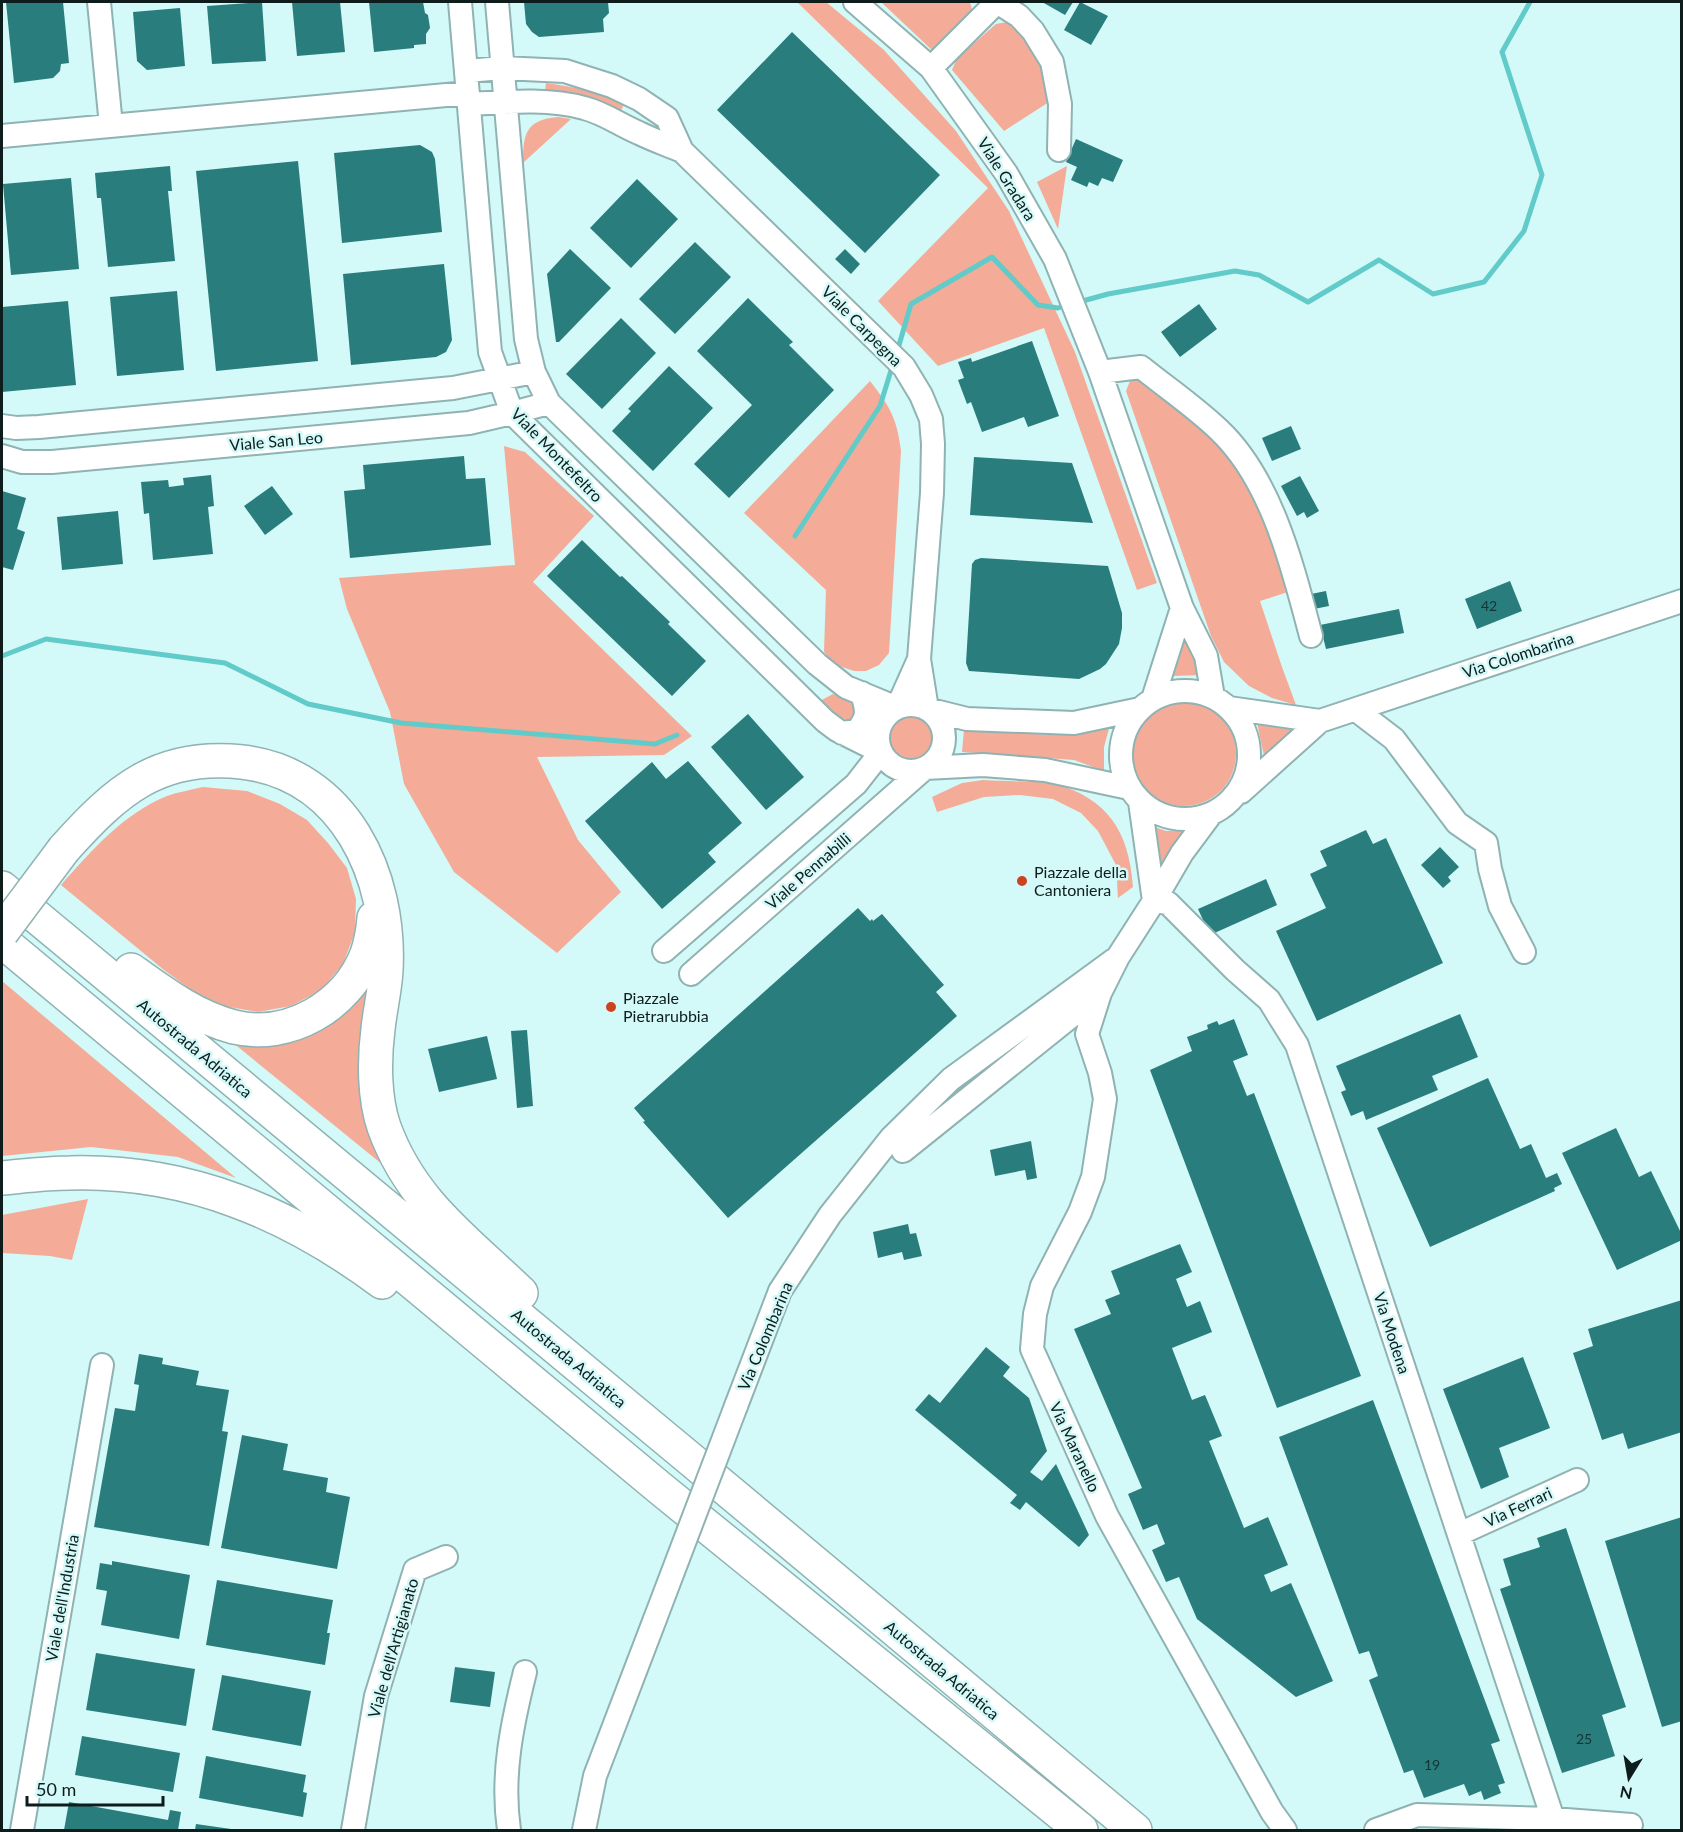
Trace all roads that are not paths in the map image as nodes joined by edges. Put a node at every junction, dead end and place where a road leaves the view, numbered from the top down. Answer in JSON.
{"nodes":[{"id":1,"x":99,"y":2,"type":"edge"},
{"id":2,"x":459,"y":2,"type":"edge"},
{"id":3,"x":496,"y":2,"type":"edge"},
{"id":4,"x":855,"y":2,"type":"edge"},
{"id":5,"x":998,"y":2,"type":"edge"},
{"id":6,"x":503,"y":68,"type":"junction"},
{"id":7,"x":931,"y":68,"type":"junction"},
{"id":8,"x":467,"y":90,"type":"junction"},
{"id":9,"x":506,"y":102,"type":"junction"},
{"id":10,"x":111,"y":126,"type":"junction"},
{"id":11,"x":2,"y":136,"type":"edge"},
{"id":12,"x":1059,"y":150,"type":"dead end"},
{"id":13,"x":682,"y":151,"type":"junction"},
{"id":14,"x":534,"y":372,"type":"junction"},
{"id":15,"x":1100,"y":372,"type":"junction"},
{"id":16,"x":499,"y":379,"type":"junction"},
{"id":17,"x":549,"y":403,"type":"junction"},
{"id":18,"x":512,"y":413,"type":"junction"},
{"id":19,"x":2,"y":426,"type":"edge"},
{"id":20,"x":2,"y":456,"type":"edge"},
{"id":21,"x":1682,"y":601,"type":"edge"},
{"id":22,"x":1182,"y":608,"type":"junction"},
{"id":23,"x":1311,"y":636,"type":"dead end"},
{"id":24,"x":919,"y":659,"type":"junction"},
{"id":25,"x":862,"y":693,"type":"junction"},
{"id":26,"x":1221,"y":703,"type":"junction"},
{"id":27,"x":1146,"y":704,"type":"junction"},
{"id":28,"x":897,"y":708,"type":"junction"},
{"id":29,"x":927,"y":709,"type":"junction"},
{"id":30,"x":1356,"y":710,"type":"junction"},
{"id":31,"x":1320,"y":721,"type":"junction"},
{"id":32,"x":842,"y":733,"type":"junction"},
{"id":33,"x":881,"y":752,"type":"junction"},
{"id":34,"x":925,"y":768,"type":"junction"},
{"id":35,"x":1134,"y":795,"type":"junction"},
{"id":36,"x":1220,"y":808,"type":"junction"},
{"id":37,"x":2,"y":874,"type":"edge"},
{"id":38,"x":2,"y":888,"type":"edge"},
{"id":39,"x":377,"y":889,"type":"junction"},
{"id":40,"x":1154,"y":901,"type":"junction"},
{"id":41,"x":2,"y":932,"type":"edge"},
{"id":42,"x":2,"y":941,"type":"edge"},
{"id":43,"x":664,"y":951,"type":"dead end"},
{"id":44,"x":1524,"y":952,"type":"dead end"},
{"id":45,"x":1118,"y":957,"type":"junction"},
{"id":46,"x":691,"y":974,"type":"dead end"},
{"id":47,"x":1100,"y":993,"type":"junction"},
{"id":48,"x":1088,"y":1034,"type":"joint"},
{"id":49,"x":903,"y":1151,"type":"dead end"},
{"id":50,"x":2,"y":1178,"type":"edge"},
{"id":51,"x":102,"y":1365,"type":"dead end"},
{"id":52,"x":689,"y":1458,"type":"junction"},
{"id":53,"x":1577,"y":1480,"type":"dead end"},
{"id":54,"x":661,"y":1489,"type":"junction"},
{"id":55,"x":1459,"y":1534,"type":"junction"},
{"id":56,"x":446,"y":1557,"type":"dead end"},
{"id":57,"x":525,"y":1672,"type":"dead end"},
{"id":58,"x":1553,"y":1819,"type":"junction"},
{"id":59,"x":1631,"y":1825,"type":"dead end"},
{"id":60,"x":22,"y":1830,"type":"edge"},
{"id":61,"x":353,"y":1830,"type":"edge"},
{"id":62,"x":509,"y":1830,"type":"edge"},
{"id":63,"x":584,"y":1830,"type":"edge"},
{"id":64,"x":1081,"y":1830,"type":"edge"},
{"id":65,"x":1135,"y":1830,"type":"edge"},
{"id":66,"x":1285,"y":1830,"type":"edge"},
{"id":67,"x":1376,"y":1830,"type":"edge"}],
"edges":[{"from":1,"to":10,"type":"street"},
{"from":2,"to":8,"type":"street","name":"Viale Montefeltro"},
{"from":3,"to":6,"type":"street","name":"Viale Montefeltro"},
{"from":4,"to":7,"type":"street","name":"Viale Gradara"},
{"from":5,"to":7,"type":"street"},
{"from":5,"to":12,"type":"street"},
{"from":6,"to":8,"type":"street","name":"Viale Carpegna"},
{"from":6,"to":9,"type":"street","name":"Viale Montefeltro"},
{"from":6,"to":13,"type":"street","name":"Viale Carpegna"},
{"from":7,"to":15,"type":"street","name":"Viale Gradara"},
{"from":8,"to":9,"type":"street","name":"Viale Carpegna"},
{"from":8,"to":10,"type":"street"},
{"from":8,"to":16,"type":"street","name":"Viale Montefeltro"},
{"from":9,"to":13,"type":"street","name":"Viale Carpegna"},
{"from":9,"to":14,"type":"street","name":"Viale Montefeltro"},
{"from":10,"to":11,"type":"street"},
{"from":13,"to":24,"type":"street","name":"Viale Carpegna"},
{"from":14,"to":16,"type":"street"},
{"from":14,"to":17,"type":"street","name":"Viale Montefeltro"},
{"from":15,"to":22,"type":"street"},
{"from":15,"to":23,"type":"street"},
{"from":16,"to":18,"type":"street","name":"Viale Montefeltro"},
{"from":16,"to":19,"type":"street"},
{"from":17,"to":18,"type":"street","name":"Viale San Leo"},
{"from":17,"to":25,"type":"street","name":"Viale Montefeltro"},
{"from":18,"to":20,"type":"street","name":"Viale San Leo"},
{"from":18,"to":32,"type":"street","name":"Viale Montefeltro"},
{"from":21,"to":30,"type":"street","name":"Via Colombarina"},
{"from":22,"to":26,"type":"street"},
{"from":22,"to":27,"type":"street"},
{"from":24,"to":28,"type":"street","name":"Viale Carpegna"},
{"from":24,"to":29,"type":"street","name":"Viale Carpegna"},
{"from":25,"to":28,"type":"street","name":"Viale Montefeltro"},
{"from":25,"to":32,"type":"street"},
{"from":26,"to":27,"type":"street"},
{"from":26,"to":31,"type":"street","name":"Via Colombarina"},
{"from":26,"to":36,"type":"street"},
{"from":27,"to":29,"type":"street"},
{"from":27,"to":35,"type":"street"},
{"from":28,"to":29,"type":"street"},
{"from":28,"to":33,"type":"street"},
{"from":29,"to":34,"type":"street"},
{"from":30,"to":31,"type":"street","name":"Via Colombarina"},
{"from":30,"to":44,"type":"street"},
{"from":31,"to":36,"type":"street","name":"Via Colombarina"},
{"from":32,"to":33,"type":"street","name":"Viale Montefeltro"},
{"from":33,"to":34,"type":"street"},
{"from":33,"to":43,"type":"street","name":"Viale Pennabilli"},
{"from":34,"to":35,"type":"street"},
{"from":34,"to":46,"type":"street","name":"Viale Pennabilli"},
{"from":35,"to":36,"type":"street"},
{"from":35,"to":40,"type":"street"},
{"from":36,"to":40,"type":"street","name":"Via Colombarina"},
{"from":37,"to":39,"type":"highway"},
{"from":38,"to":52,"type":"highway","name":"Autostrada Adriatica"},
{"from":39,"to":41,"type":"highway","bridge":true},
{"from":39,"to":52,"type":"highway"},
{"from":40,"to":45,"type":"street","name":"Via Colombarina"},
{"from":40,"to":55,"type":"street","name":"Via Modena"},
{"from":42,"to":54,"type":"highway"},
{"from":45,"to":47,"type":"street","name":"Via Colombarina"},
{"from":45,"to":63,"type":"street","name":"Via Colombarina","bridge":true},
{"from":47,"to":48,"type":"street","name":"Via Colombarina"},
{"from":47,"to":49,"type":"street","name":"Via Colombarina"},
{"from":48,"to":66,"type":"street","name":"Via Maranello"},
{"from":50,"to":54,"type":"highway"},
{"from":51,"to":60,"type":"street","name":"Viale dell'Industria"},
{"from":52,"to":65,"type":"highway","name":"Autostrada Adriatica"},
{"from":53,"to":55,"type":"street","name":"Via Ferrari"},
{"from":54,"to":64,"type":"highway"},
{"from":55,"to":58,"type":"street","name":"Via Modena"},
{"from":56,"to":61,"type":"street","name":"Viale dell'Artigianato"},
{"from":57,"to":62,"type":"street"},
{"from":58,"to":59,"type":"street"},
{"from":58,"to":67,"type":"street"}]}
